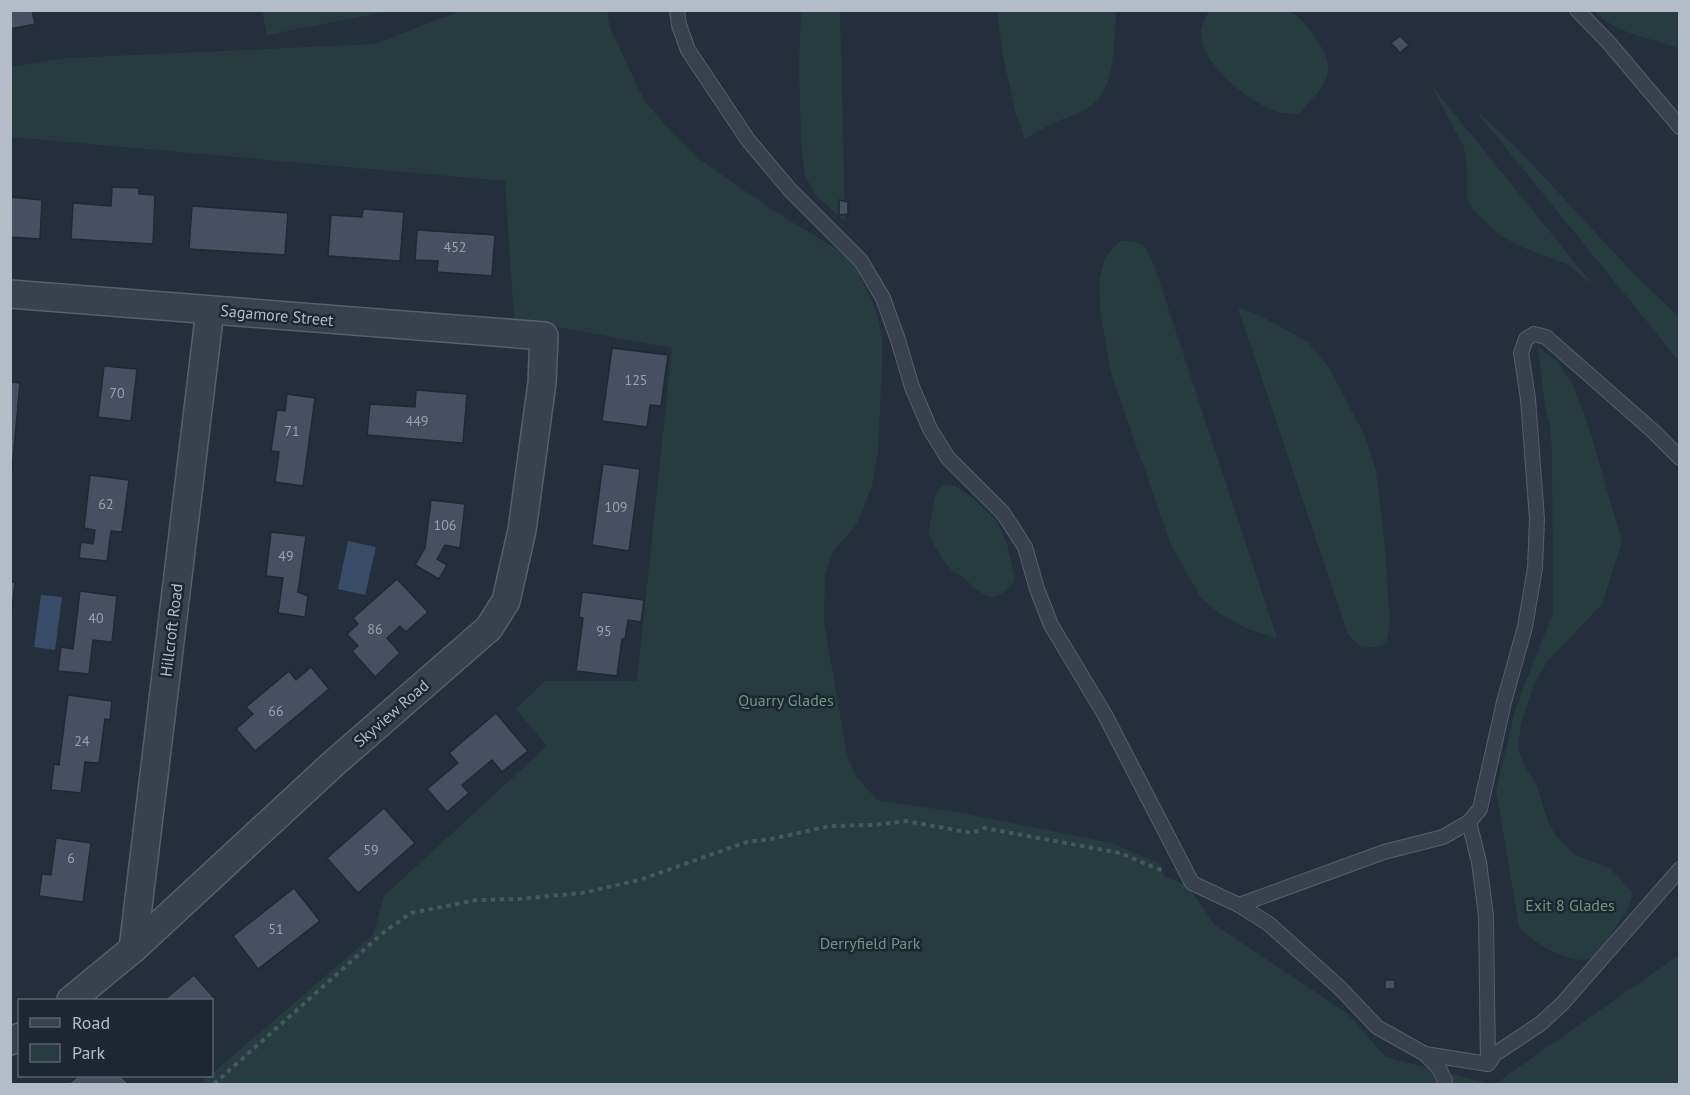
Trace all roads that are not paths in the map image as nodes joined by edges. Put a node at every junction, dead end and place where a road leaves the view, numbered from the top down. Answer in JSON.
{"nodes":[{"id":1,"x":677,"y":10,"type":"edge"},
{"id":2,"x":1577,"y":10,"type":"edge"},
{"id":3,"x":1680,"y":128,"type":"edge"},
{"id":4,"x":10,"y":294,"type":"edge"},
{"id":5,"x":210,"y":310,"type":"junction"},
{"id":6,"x":544,"y":336,"type":"joint"},
{"id":7,"x":1680,"y":458,"type":"edge"},
{"id":8,"x":1469,"y":822,"type":"junction"},
{"id":9,"x":1680,"y":869,"type":"edge"},
{"id":10,"x":1239,"y":904,"type":"junction"},
{"id":11,"x":133,"y":950,"type":"junction"},
{"id":12,"x":72,"y":999,"type":"edge"},
{"id":13,"x":1425,"y":1054,"type":"junction"},
{"id":14,"x":1488,"y":1064,"type":"junction"},
{"id":15,"x":1444,"y":1084,"type":"edge"}],
"edges":[{"from":1,"to":10,"type":"lane"},
{"from":2,"to":3,"type":"lane"},
{"from":4,"to":5,"type":"street","name":"Sagamore Street"},
{"from":5,"to":6,"type":"street","name":"Sagamore Street"},
{"from":5,"to":11,"type":"street","name":"Hillcroft Road"},
{"from":6,"to":11,"type":"street","name":"Skyview Road"},
{"from":7,"to":8,"type":"lane"},
{"from":8,"to":10,"type":"lane"},
{"from":8,"to":14,"type":"lane"},
{"from":9,"to":14,"type":"lane"},
{"from":10,"to":13,"type":"lane"},
{"from":11,"to":12,"type":"street","name":"Skyview Road"},
{"from":13,"to":14,"type":"lane"},
{"from":13,"to":15,"type":"lane"}]}
